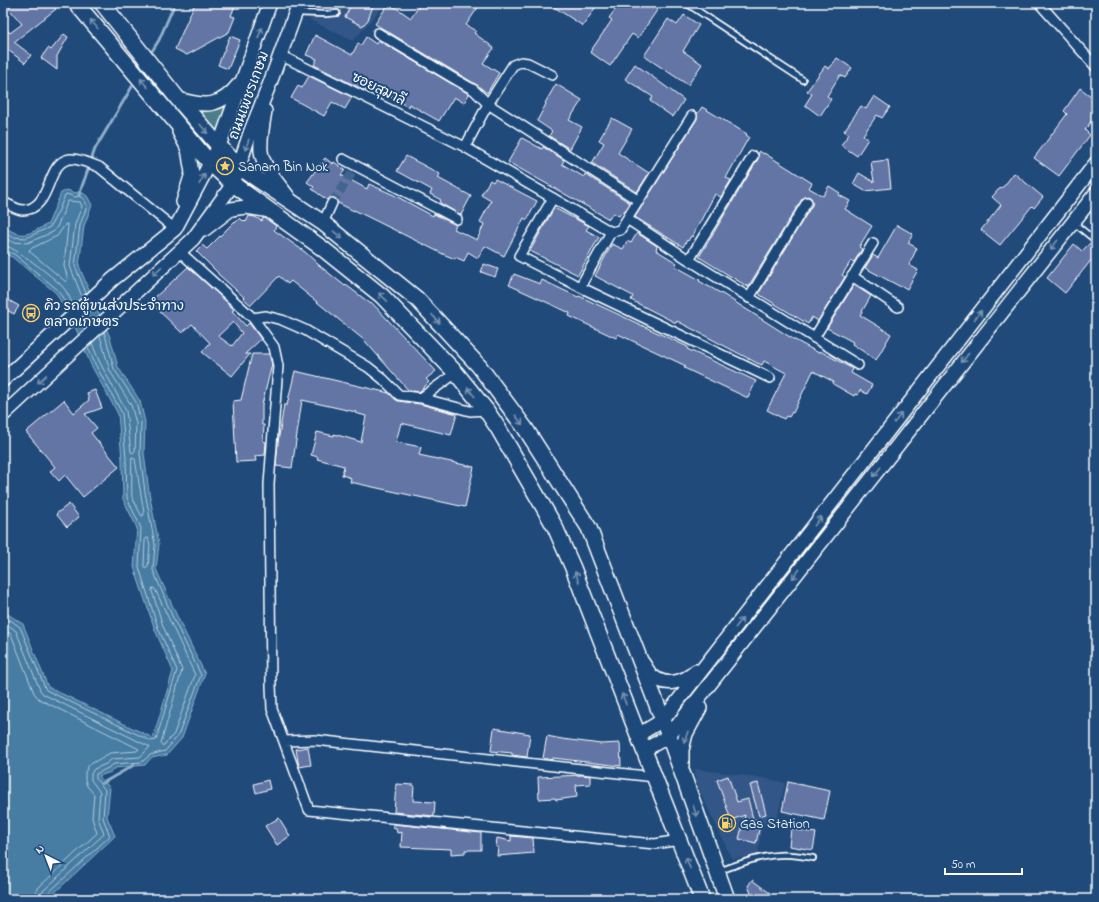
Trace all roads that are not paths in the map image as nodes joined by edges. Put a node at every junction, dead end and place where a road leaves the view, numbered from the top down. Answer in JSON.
{"nodes":[{"id":1,"x":76,"y":3,"type":"edge"},
{"id":2,"x":102,"y":3,"type":"edge"},
{"id":3,"x":270,"y":3,"type":"edge"},
{"id":4,"x":686,"y":3,"type":"edge"},
{"id":5,"x":1039,"y":3,"type":"edge"},
{"id":6,"x":297,"y":8,"type":"edge"},
{"id":7,"x":337,"y":13,"type":"dead end"},
{"id":8,"x":378,"y":33,"type":"dead end"},
{"id":9,"x":280,"y":55,"type":"junction"},
{"id":10,"x":1096,"y":67,"type":"edge"},
{"id":11,"x":552,"y":75,"type":"dead end"},
{"id":12,"x":243,"y":78,"type":"junction"},
{"id":13,"x":803,"y":80,"type":"dead end"},
{"id":14,"x":270,"y":83,"type":"junction"},
{"id":15,"x":178,"y":99,"type":"junction"},
{"id":16,"x":488,"y":104,"type":"junction"},
{"id":17,"x":169,"y":112,"type":"junction"},
{"id":18,"x":692,"y":116,"type":"dead end"},
{"id":19,"x":219,"y":146,"type":"junction"},
{"id":20,"x":465,"y":147,"type":"junction"},
{"id":21,"x":753,"y":156,"type":"dead end"},
{"id":22,"x":343,"y":159,"type":"dead end"},
{"id":23,"x":210,"y":163,"type":"junction"},
{"id":24,"x":1096,"y":163,"type":"edge"},
{"id":25,"x":239,"y":167,"type":"junction"},
{"id":26,"x":368,"y":172,"type":"junction"},
{"id":27,"x":352,"y":173,"type":"dead end"},
{"id":28,"x":233,"y":184,"type":"junction"},
{"id":29,"x":1096,"y":193,"type":"edge"},
{"id":30,"x":553,"y":198,"type":"junction"},
{"id":31,"x":291,"y":201,"type":"junction"},
{"id":32,"x":639,"y":201,"type":"junction"},
{"id":33,"x":3,"y":202,"type":"edge"},
{"id":34,"x":807,"y":202,"type":"dead end"},
{"id":35,"x":332,"y":203,"type":"tunnel mouth"},
{"id":36,"x":270,"y":211,"type":"junction"},
{"id":37,"x":457,"y":218,"type":"dead end"},
{"id":38,"x":627,"y":219,"type":"junction"},
{"id":39,"x":1072,"y":222,"type":"junction"},
{"id":40,"x":323,"y":223,"type":"junction"},
{"id":41,"x":176,"y":229,"type":"junction"},
{"id":42,"x":611,"y":232,"type":"junction"},
{"id":43,"x":193,"y":239,"type":"junction"},
{"id":44,"x":1096,"y":241,"type":"edge"},
{"id":45,"x":873,"y":243,"type":"dead end"},
{"id":46,"x":179,"y":251,"type":"junction"},
{"id":47,"x":689,"y":260,"type":"junction"},
{"id":48,"x":852,"y":276,"type":"junction"},
{"id":49,"x":580,"y":287,"type":"junction"},
{"id":50,"x":749,"y":298,"type":"junction"},
{"id":51,"x":898,"y":307,"type":"dead end"},
{"id":52,"x":253,"y":318,"type":"junction"},
{"id":53,"x":814,"y":338,"type":"junction"},
{"id":54,"x":858,"y":365,"type":"dead end"},
{"id":55,"x":456,"y":373,"type":"junction"},
{"id":56,"x":770,"y":378,"type":"dead end"},
{"id":57,"x":3,"y":380,"type":"edge"},
{"id":58,"x":421,"y":398,"type":"junction"},
{"id":59,"x":486,"y":410,"type":"junction"},
{"id":60,"x":3,"y":415,"type":"edge"},
{"id":61,"x":722,"y":645,"type":"junction"},
{"id":62,"x":638,"y":655,"type":"junction"},
{"id":63,"x":733,"y":655,"type":"junction"},
{"id":64,"x":663,"y":720,"type":"junction"},
{"id":65,"x":638,"y":735,"type":"junction"},
{"id":66,"x":669,"y":736,"type":"junction"},
{"id":67,"x":284,"y":741,"type":"junction"},
{"id":68,"x":644,"y":750,"type":"junction"},
{"id":69,"x":682,"y":774,"type":"junction"},
{"id":70,"x":656,"y":777,"type":"junction"},
{"id":71,"x":679,"y":840,"type":"junction"},
{"id":72,"x":812,"y":858,"type":"dead end"},
{"id":73,"x":717,"y":872,"type":"junction"},
{"id":74,"x":702,"y":899,"type":"edge"},
{"id":75,"x":727,"y":899,"type":"edge"}],
"edges":[{"from":17,"to":1,"type":"main road","one_way":true},
{"from":2,"to":15,"type":"main road"},
{"from":12,"to":3,"type":"main road","name":"ถนนเพชรเกษม","one_way":true},
{"from":4,"to":13,"type":"lane"},
{"from":5,"to":10,"type":"street"},
{"from":6,"to":7,"type":"lane"},
{"from":6,"to":9,"type":"main road","name":"ถนนเพชรเกษม"},
{"from":8,"to":16,"type":"street"},
{"from":9,"to":14,"type":"main road","name":"ถนนเพชรเกษม"},
{"from":9,"to":20,"type":"street","name":"ซอยสุมาลี"},
{"from":11,"to":16,"type":"street"},
{"from":12,"to":15,"type":"main road"},
{"from":12,"to":19,"type":"main road","name":"ถนนเพชรเกษม"},
{"from":14,"to":25,"type":"main road","name":"ถนนเพชรเกษม","one_way":true},
{"from":14,"to":31,"type":"main road"},
{"from":15,"to":19,"type":"main road","one_way":true},
{"from":16,"to":20,"type":"street"},
{"from":16,"to":32,"type":"street"},
{"from":17,"to":23,"type":"main road"},
{"from":17,"to":41,"type":"main road"},
{"from":18,"to":32,"type":"street"},
{"from":19,"to":23,"type":"main road","name":"ถนนเพชรเกษม"},
{"from":19,"to":25,"type":"main road"},
{"from":20,"to":30,"type":"street","name":"ซอยสุมาลี"},
{"from":21,"to":47,"type":"street"},
{"from":22,"to":26,"type":"street"},
{"from":23,"to":28,"type":"main road"},
{"from":41,"to":23,"type":"main road","name":"ถนนเพชรเกษม","one_way":true},
{"from":61,"to":24,"type":"main road","one_way":true},
{"from":25,"to":28,"type":"main road","name":"ถนนเพชรเกษม"},
{"from":25,"to":31,"type":"main road"},
{"from":26,"to":27,"type":"street"},
{"from":26,"to":37,"type":"street"},
{"from":28,"to":36,"type":"main road"},
{"from":28,"to":43,"type":"main road","name":"ถนนเพชรเกษม"},
{"from":29,"to":39,"type":"main road"},
{"from":30,"to":42,"type":"street","name":"ซอยสุมาลี"},
{"from":30,"to":49,"type":"street"},
{"from":31,"to":40,"type":"main road"},
{"from":32,"to":38,"type":"street"},
{"from":33,"to":41,"type":"street"},
{"from":34,"to":50,"type":"street"},
{"from":35,"to":40,"type":"street"},
{"from":36,"to":43,"type":"main road"},
{"from":55,"to":36,"type":"main road","one_way":true},
{"from":38,"to":42,"type":"street"},
{"from":38,"to":47,"type":"street"},
{"from":39,"to":44,"type":"lane"},
{"from":39,"to":63,"type":"main road","one_way":true},
{"from":40,"to":62,"type":"main road","one_way":true},
{"from":41,"to":57,"type":"main road","name":"ถนนเพชรเกษม"},
{"from":42,"to":49,"type":"street"},
{"from":43,"to":46,"type":"main road","name":"ถนนเพชรเกษม"},
{"from":45,"to":48,"type":"street"},
{"from":46,"to":52,"type":"street"},
{"from":46,"to":60,"type":"main road","name":"ถนนเพชรเกษม","one_way":true},
{"from":47,"to":50,"type":"street"},
{"from":48,"to":51,"type":"street"},
{"from":48,"to":53,"type":"street"},
{"from":49,"to":56,"type":"street"},
{"from":50,"to":53,"type":"street"},
{"from":52,"to":58,"type":"street"},
{"from":52,"to":67,"type":"street"},
{"from":53,"to":54,"type":"street"},
{"from":55,"to":58,"type":"street"},
{"from":59,"to":55,"type":"main road","one_way":true},
{"from":58,"to":59,"type":"street"},
{"from":65,"to":59,"type":"main road","one_way":true},
{"from":61,"to":62,"type":"main road"},
{"from":61,"to":64,"type":"main road"},
{"from":62,"to":64,"type":"main road"},
{"from":63,"to":66,"type":"main road"},
{"from":63,"to":69,"type":"main road","one_way":true},
{"from":64,"to":65,"type":"main road"},
{"from":64,"to":66,"type":"main road"},
{"from":65,"to":68,"type":"main road"},
{"from":66,"to":68,"type":"main road"},
{"from":66,"to":69,"type":"main road"},
{"from":67,"to":70,"type":"street"},
{"from":67,"to":71,"type":"street"},
{"from":68,"to":70,"type":"main road"},
{"from":69,"to":73,"type":"main road","one_way":true},
{"from":70,"to":71,"type":"main road"},
{"from":74,"to":71,"type":"main road","one_way":true},
{"from":72,"to":73,"type":"lane"},
{"from":73,"to":75,"type":"main road"}]}
